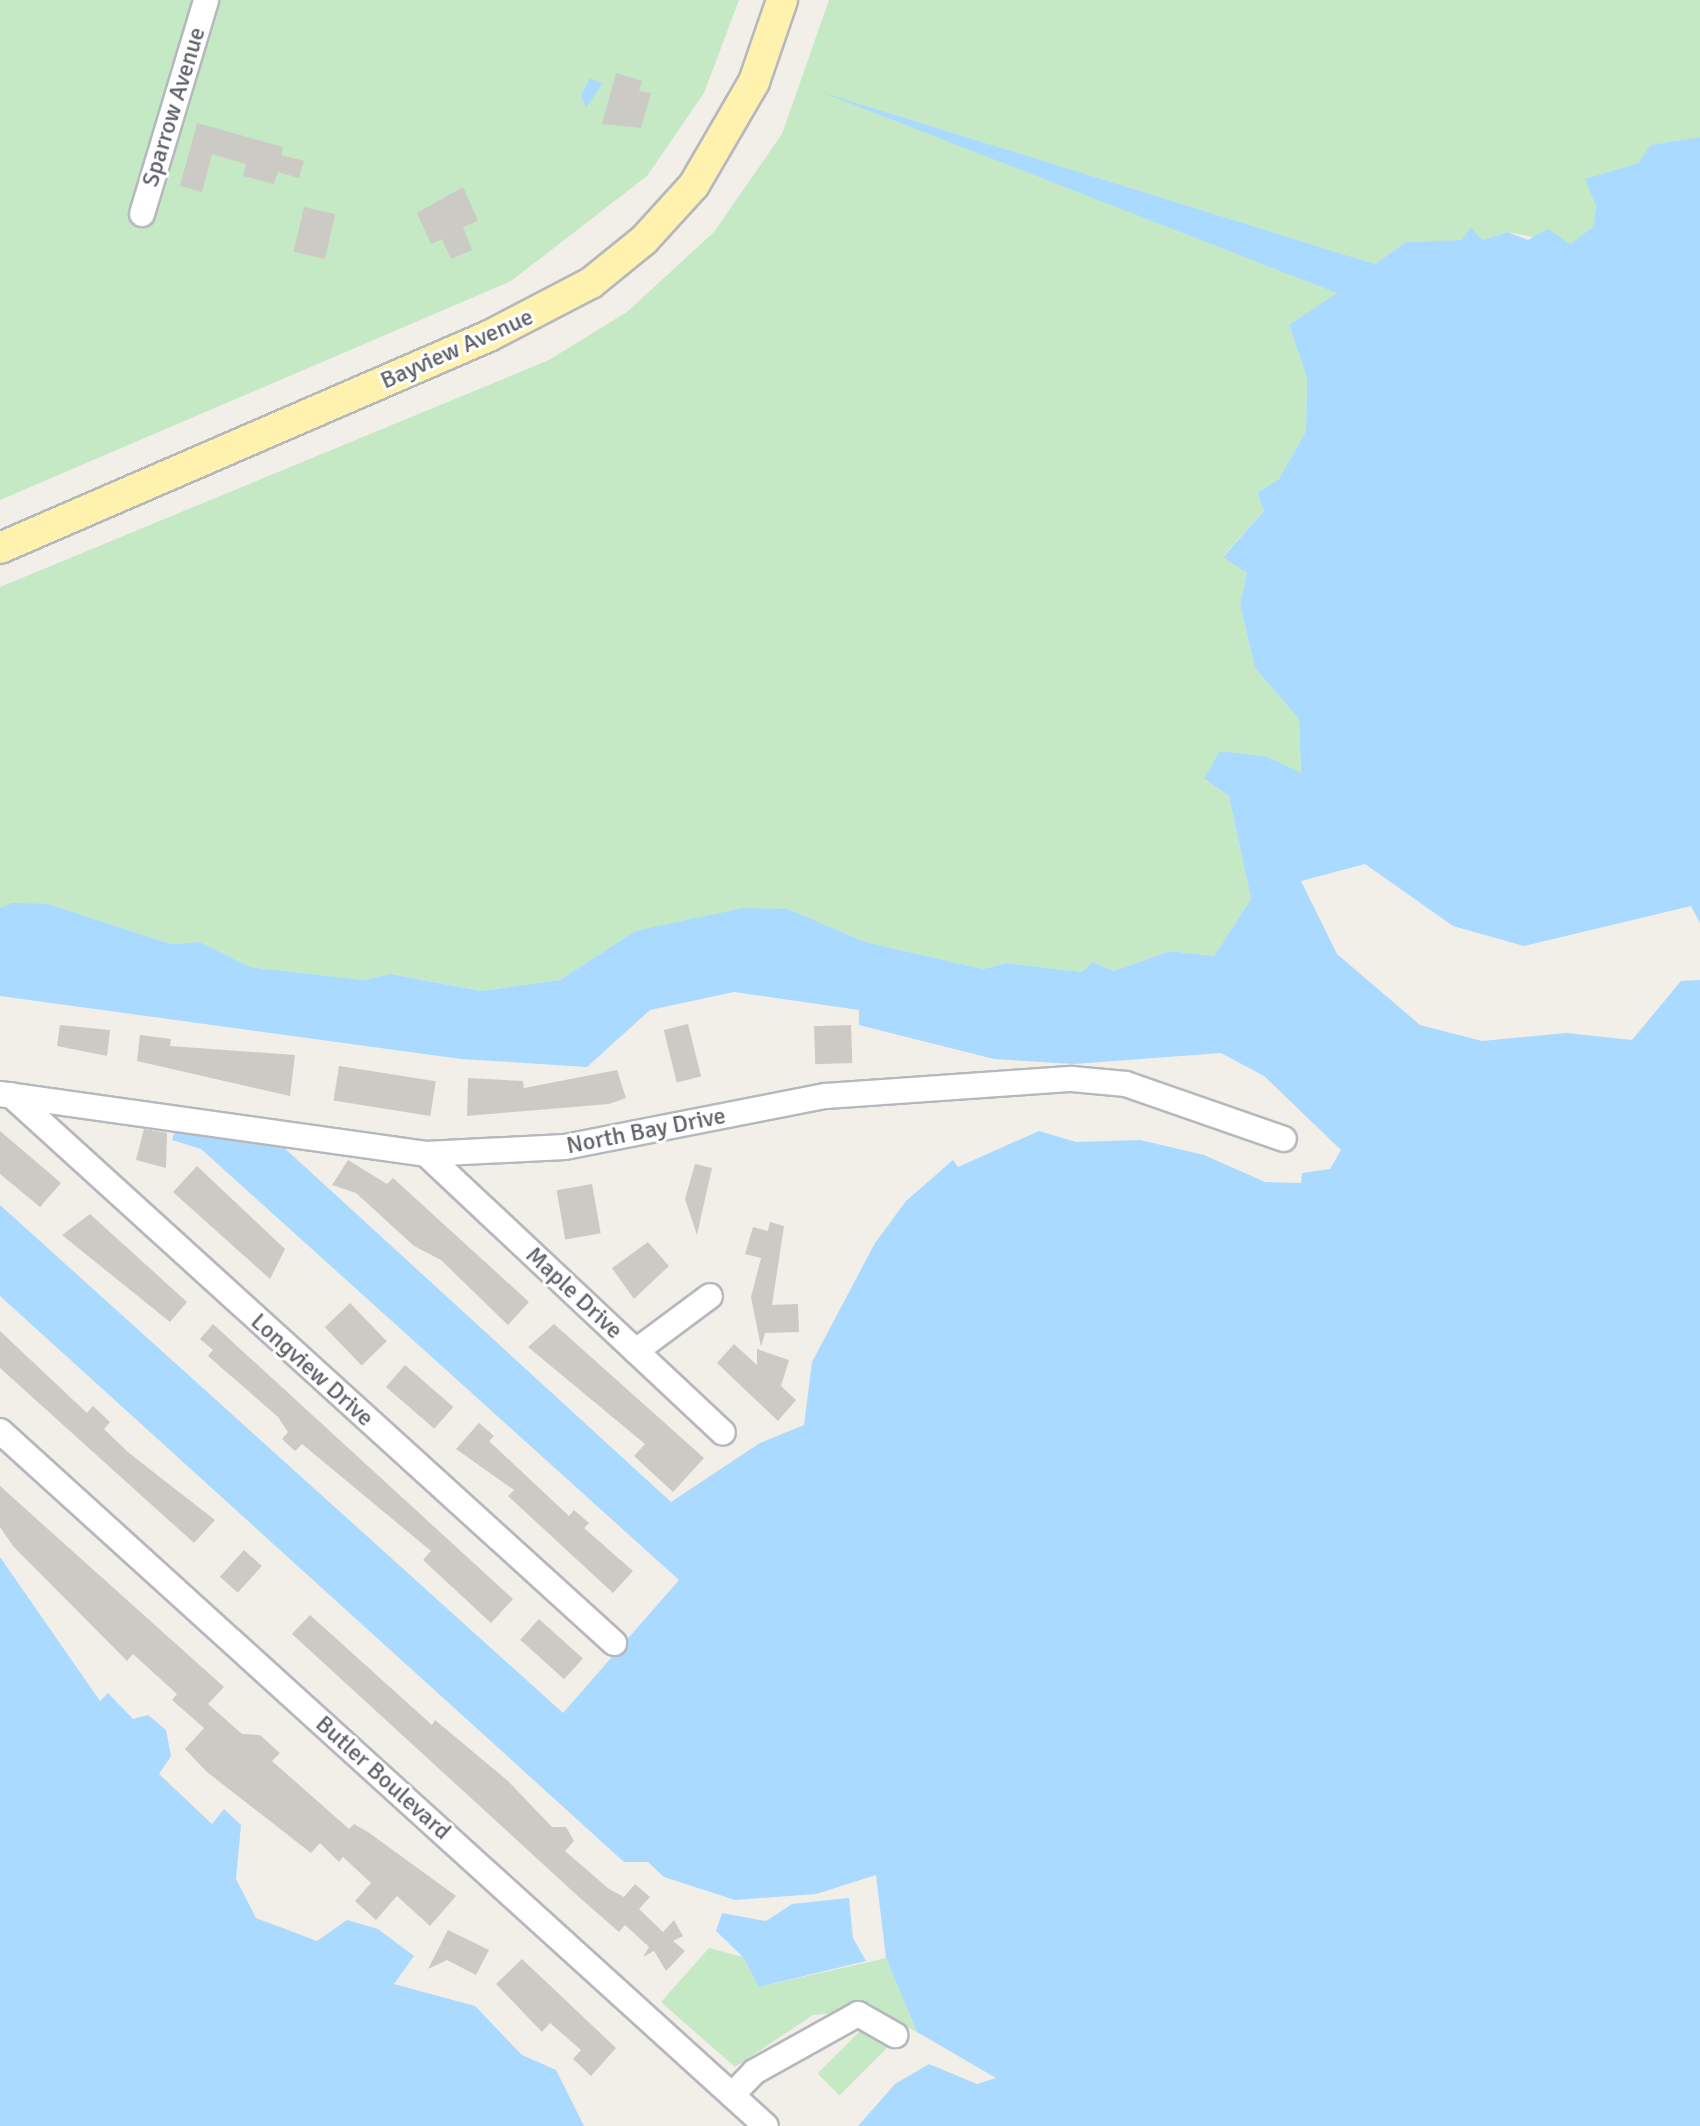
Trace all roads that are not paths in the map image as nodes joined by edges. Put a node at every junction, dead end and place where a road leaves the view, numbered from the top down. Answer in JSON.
{"nodes":[{"id":1,"x":206,"y":0,"type":"edge"},
{"id":2,"x":782,"y":0,"type":"edge"},
{"id":3,"x":142,"y":214,"type":"dead end"},
{"id":4,"x":0,"y":548,"type":"edge"},
{"id":5,"x":6,"y":1094,"type":"edge"},
{"id":6,"x":1284,"y":1139,"type":"dead end"},
{"id":7,"x":426,"y":1154,"type":"junction"},
{"id":8,"x":710,"y":1296,"type":"dead end"},
{"id":9,"x":636,"y":1351,"type":"junction"},
{"id":10,"x":0,"y":1431,"type":"edge"},
{"id":11,"x":723,"y":1433,"type":"dead end"},
{"id":12,"x":614,"y":1643,"type":"dead end"},
{"id":13,"x":895,"y":2035,"type":"dead end"},
{"id":14,"x":732,"y":2095,"type":"junction"},
{"id":15,"x":766,"y":2126,"type":"edge"}],
"edges":[{"from":1,"to":3,"type":"street","name":"Sparrow Avenue"},
{"from":2,"to":4,"type":"main road","name":"Bayview Avenue"},
{"from":5,"to":7,"type":"street","name":"North Bay Drive"},
{"from":5,"to":12,"type":"street","name":"Longview Drive"},
{"from":6,"to":7,"type":"street","name":"North Bay Drive"},
{"from":7,"to":9,"type":"street","name":"Maple Drive"},
{"from":8,"to":9,"type":"street"},
{"from":9,"to":11,"type":"street","name":"Maple Drive"},
{"from":10,"to":14,"type":"street","name":"Butler Boulevard"},
{"from":13,"to":14,"type":"street"},
{"from":14,"to":15,"type":"street","name":"Butler Boulevard"}]}
